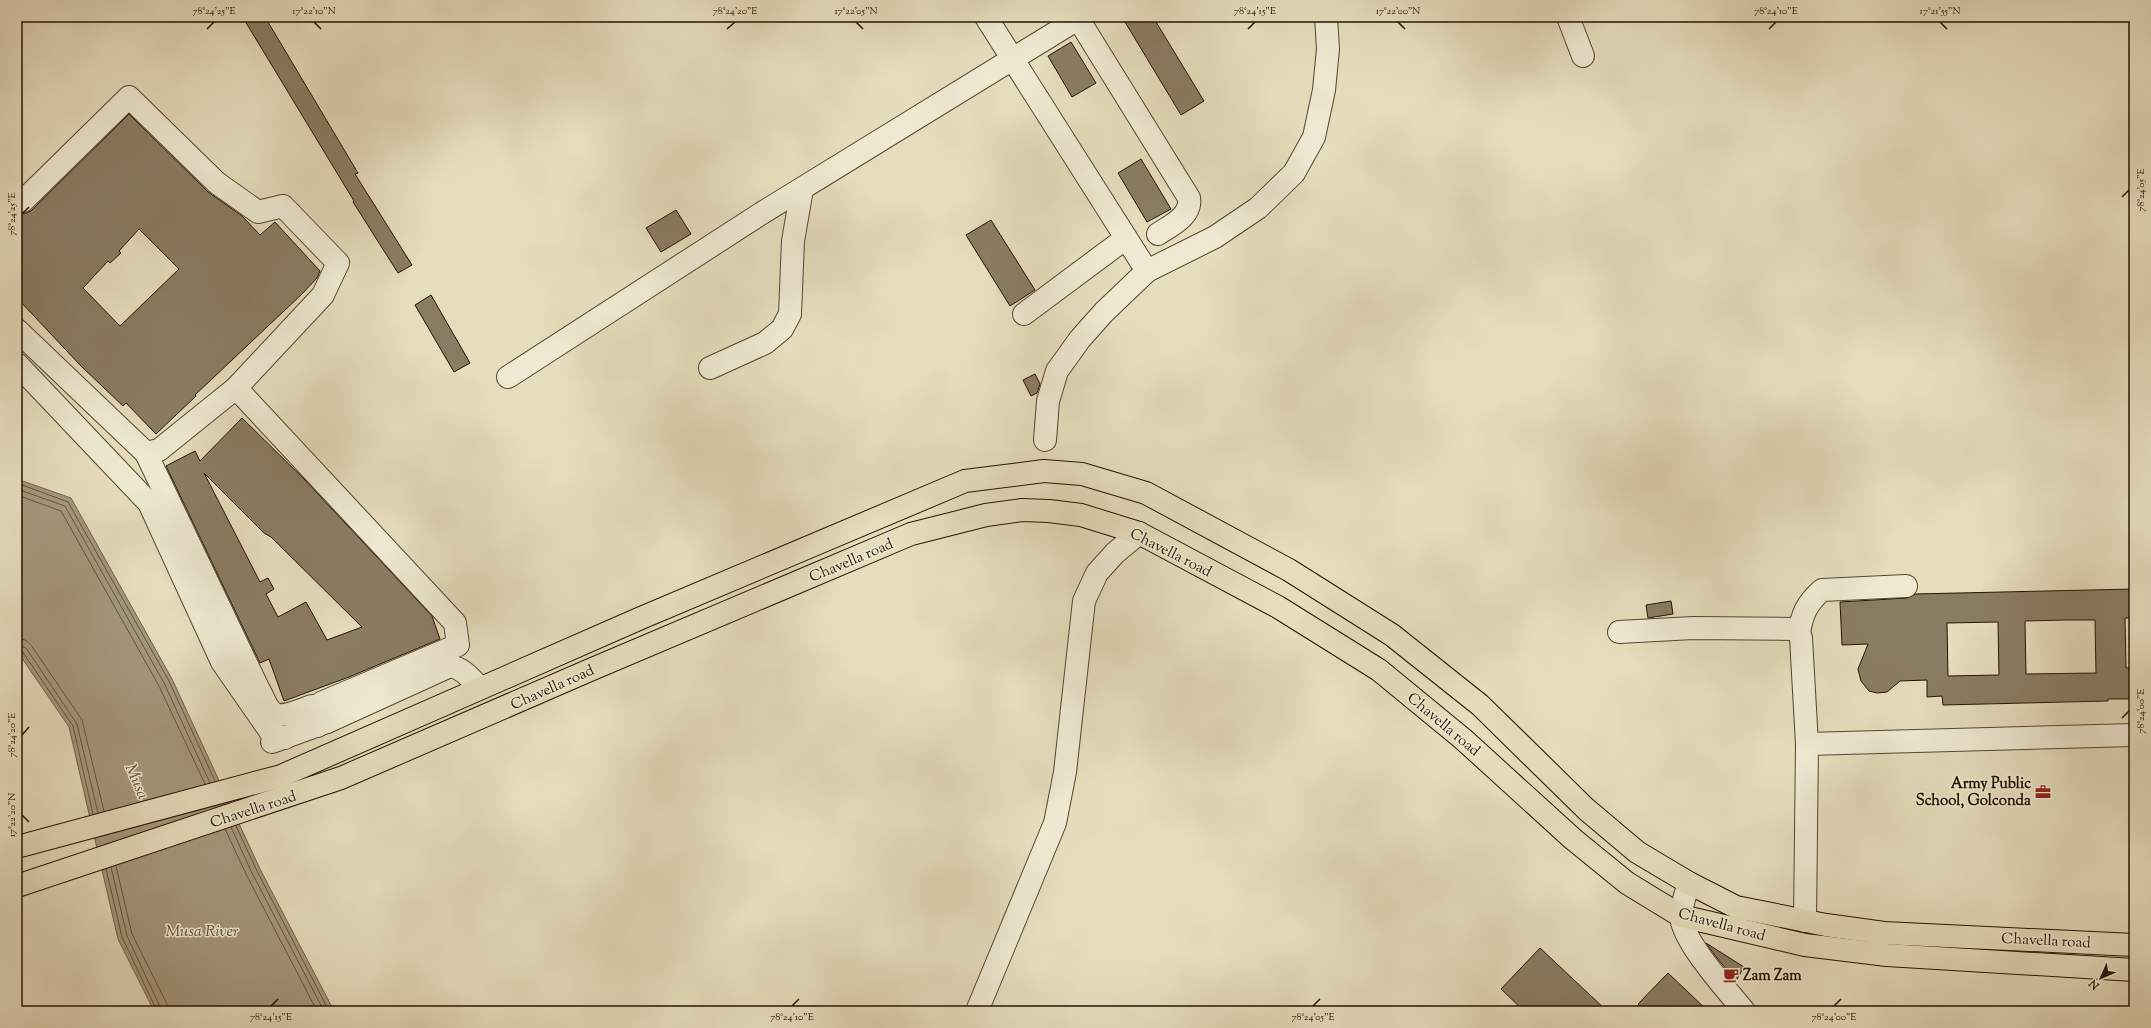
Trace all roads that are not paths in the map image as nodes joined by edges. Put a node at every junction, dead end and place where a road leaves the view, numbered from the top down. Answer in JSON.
{"nodes":[{"id":1,"x":986,"y":17,"type":"edge"},
{"id":2,"x":1326,"y":17,"type":"edge"},
{"id":3,"x":1568,"y":17,"type":"edge"},
{"id":4,"x":1079,"y":18,"type":"edge"},
{"id":5,"x":1583,"y":56,"type":"dead end"},
{"id":6,"x":1013,"y":60,"type":"junction"},
{"id":7,"x":802,"y":189,"type":"junction"},
{"id":8,"x":17,"y":197,"type":"edge"},
{"id":9,"x":1158,"y":234,"type":"dead end"},
{"id":10,"x":1126,"y":238,"type":"junction"},
{"id":11,"x":1147,"y":271,"type":"junction"},
{"id":12,"x":1024,"y":314,"type":"dead end"},
{"id":13,"x":17,"y":330,"type":"edge"},
{"id":14,"x":17,"y":364,"type":"edge"},
{"id":15,"x":710,"y":368,"type":"dead end"},
{"id":16,"x":508,"y":377,"type":"dead end"},
{"id":17,"x":236,"y":388,"type":"junction"},
{"id":18,"x":1045,"y":440,"type":"dead end"},
{"id":19,"x":146,"y":453,"type":"junction"},
{"id":20,"x":1139,"y":533,"type":"junction"},
{"id":21,"x":1906,"y":586,"type":"dead end"},
{"id":22,"x":1619,"y":632,"type":"dead end"},
{"id":23,"x":1799,"y":633,"type":"junction"},
{"id":24,"x":480,"y":688,"type":"junction"},
{"id":25,"x":286,"y":714,"type":"junction"},
{"id":26,"x":319,"y":714,"type":"junction"},
{"id":27,"x":2134,"y":735,"type":"edge"},
{"id":28,"x":282,"y":739,"type":"junction"},
{"id":29,"x":1807,"y":744,"type":"junction"},
{"id":30,"x":17,"y":847,"type":"edge"},
{"id":31,"x":1689,"y":883,"type":"junction"},
{"id":32,"x":17,"y":886,"type":"edge"},
{"id":33,"x":1681,"y":916,"type":"junction"},
{"id":34,"x":1805,"y":920,"type":"junction"},
{"id":35,"x":2134,"y":945,"type":"edge"},
{"id":36,"x":2134,"y":970,"type":"edge"},
{"id":37,"x":977,"y":1011,"type":"edge"},
{"id":38,"x":1744,"y":1011,"type":"edge"}],
"edges":[{"from":1,"to":6,"type":"street"},
{"from":2,"to":11,"type":"street"},
{"from":3,"to":5,"type":"street"},
{"from":4,"to":6,"type":"street"},
{"from":4,"to":9,"type":"street"},
{"from":6,"to":7,"type":"street"},
{"from":6,"to":10,"type":"street"},
{"from":7,"to":15,"type":"street"},
{"from":7,"to":16,"type":"street"},
{"from":8,"to":17,"type":"street"},
{"from":10,"to":11,"type":"street"},
{"from":10,"to":12,"type":"street"},
{"from":11,"to":18,"type":"street"},
{"from":13,"to":19,"type":"street"},
{"from":14,"to":28,"type":"street"},
{"from":17,"to":19,"type":"street"},
{"from":17,"to":26,"type":"street"},
{"from":19,"to":25,"type":"street"},
{"from":20,"to":32,"type":"highway","name":"Chavella road"},
{"from":20,"to":33,"type":"highway","name":"Chavella road"},
{"from":20,"to":37,"type":"street"},
{"from":21,"to":23,"type":"street"},
{"from":22,"to":23,"type":"street"},
{"from":23,"to":29,"type":"street"},
{"from":24,"to":26,"type":"street"},
{"from":24,"to":30,"type":"highway","name":"Chavella road"},
{"from":24,"to":31,"type":"highway","name":"Chavella road"},
{"from":25,"to":26,"type":"street"},
{"from":25,"to":28,"type":"street"},
{"from":26,"to":28,"type":"street"},
{"from":27,"to":29,"type":"street"},
{"from":29,"to":34,"type":"street"},
{"from":31,"to":33,"type":"street"},
{"from":31,"to":34,"type":"highway","name":"Chavella road"},
{"from":33,"to":36,"type":"highway","name":"Chavella road"},
{"from":33,"to":38,"type":"street"},
{"from":34,"to":35,"type":"highway","name":"Chavella road"}]}
